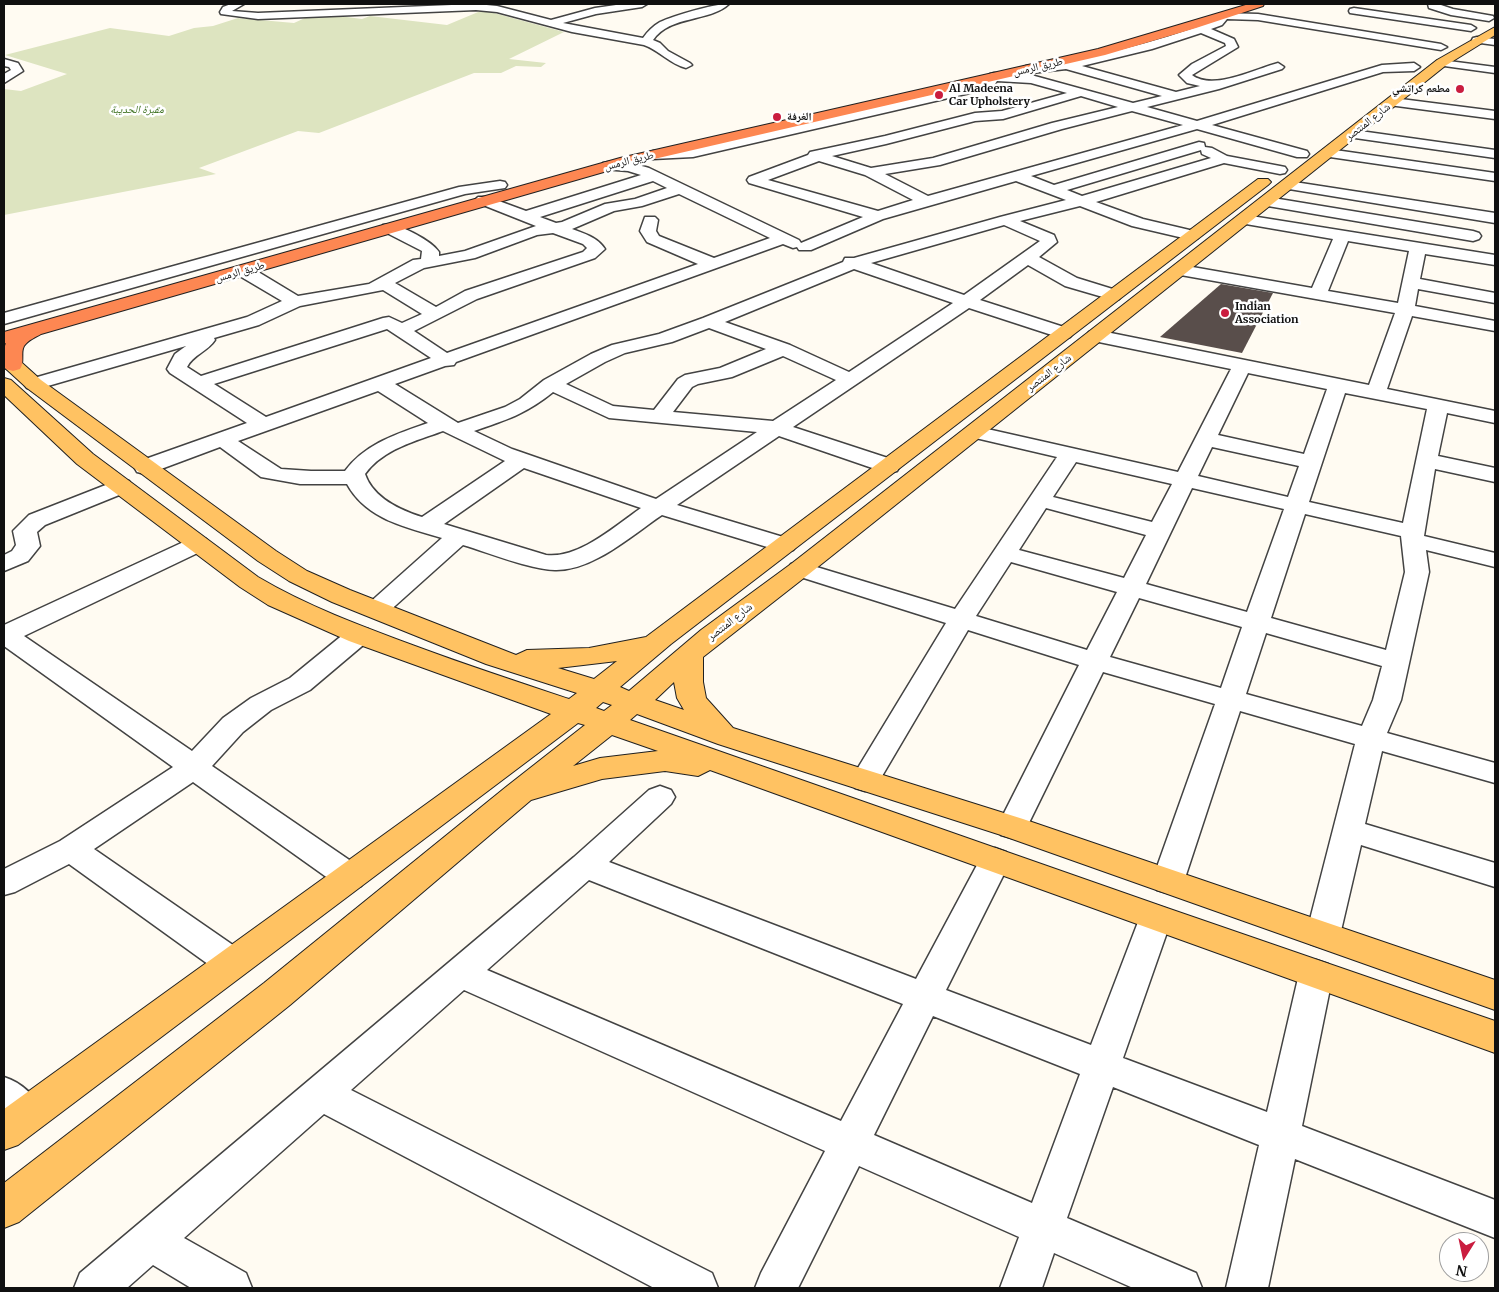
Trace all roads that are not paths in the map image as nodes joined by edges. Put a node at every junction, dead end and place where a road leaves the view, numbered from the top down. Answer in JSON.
{"nodes":[{"id":1,"x":239,"y":4,"type":"edge"},
{"id":2,"x":642,"y":4,"type":"edge"},
{"id":3,"x":724,"y":4,"type":"edge"},
{"id":4,"x":1366,"y":4,"type":"edge"},
{"id":5,"x":1433,"y":4,"type":"edge"},
{"id":6,"x":594,"y":7,"type":"edge"},
{"id":7,"x":1255,"y":7,"type":"edge"},
{"id":8,"x":528,"y":8,"type":"dead end"},
{"id":9,"x":570,"y":8,"type":"dead end"},
{"id":10,"x":512,"y":13,"type":"junction"},
{"id":11,"x":583,"y":14,"type":"junction"},
{"id":12,"x":1347,"y":15,"type":"junction"},
{"id":13,"x":1223,"y":16,"type":"junction"},
{"id":14,"x":1493,"y":21,"type":"edge"},
{"id":15,"x":551,"y":24,"type":"junction"},
{"id":16,"x":1316,"y":26,"type":"junction"},
{"id":17,"x":1202,"y":29,"type":"junction"},
{"id":18,"x":646,"y":42,"type":"junction"},
{"id":19,"x":1481,"y":42,"type":"edge"},
{"id":20,"x":1446,"y":54,"type":"junction"},
{"id":21,"x":1214,"y":57,"type":"junction"},
{"id":22,"x":1232,"y":60,"type":"dead end"},
{"id":23,"x":4,"y":62,"type":"edge"},
{"id":24,"x":1250,"y":62,"type":"dead end"},
{"id":25,"x":686,"y":65,"type":"dead end"},
{"id":26,"x":1068,"y":66,"type":"junction"},
{"id":27,"x":1414,"y":67,"type":"junction"},
{"id":28,"x":1495,"y":70,"type":"edge"},
{"id":29,"x":1029,"y":75,"type":"junction"},
{"id":30,"x":1105,"y":76,"type":"junction"},
{"id":31,"x":994,"y":77,"type":"junction"},
{"id":32,"x":4,"y":79,"type":"edge"},
{"id":33,"x":1215,"y":86,"type":"junction"},
{"id":34,"x":1060,"y":88,"type":"junction"},
{"id":35,"x":1079,"y":93,"type":"junction"},
{"id":36,"x":946,"y":95,"type":"junction"},
{"id":37,"x":1177,"y":96,"type":"junction"},
{"id":38,"x":1393,"y":102,"type":"junction"},
{"id":39,"x":1131,"y":108,"type":"junction"},
{"id":40,"x":1018,"y":110,"type":"junction"},
{"id":41,"x":1495,"y":115,"type":"edge"},
{"id":42,"x":1198,"y":126,"type":"junction"},
{"id":43,"x":1177,"y":132,"type":"junction"},
{"id":44,"x":1353,"y":134,"type":"junction"},
{"id":45,"x":750,"y":141,"type":"junction"},
{"id":46,"x":1199,"y":146,"type":"junction"},
{"id":47,"x":778,"y":147,"type":"dead end"},
{"id":48,"x":1454,"y":148,"type":"junction"},
{"id":49,"x":798,"y":151,"type":"dead end"},
{"id":50,"x":1328,"y":153,"type":"junction"},
{"id":51,"x":1302,"y":154,"type":"junction"},
{"id":52,"x":1495,"y":154,"type":"edge"},
{"id":53,"x":817,"y":156,"type":"junction"},
{"id":54,"x":1223,"y":159,"type":"junction"},
{"id":55,"x":649,"y":165,"type":"junction"},
{"id":56,"x":1446,"y":170,"type":"junction"},
{"id":57,"x":870,"y":172,"type":"junction"},
{"id":58,"x":1017,"y":176,"type":"junction"},
{"id":59,"x":1284,"y":177,"type":"junction"},
{"id":60,"x":1495,"y":177,"type":"edge"},
{"id":61,"x":500,"y":186,"type":"junction"},
{"id":62,"x":679,"y":188,"type":"junction"},
{"id":63,"x":1053,"y":190,"type":"junction"},
{"id":64,"x":484,"y":200,"type":"junction"},
{"id":65,"x":927,"y":201,"type":"junction"},
{"id":66,"x":1082,"y":201,"type":"junction"},
{"id":67,"x":1385,"y":201,"type":"junction"},
{"id":68,"x":1267,"y":202,"type":"junction"},
{"id":69,"x":878,"y":216,"type":"junction"},
{"id":70,"x":1488,"y":216,"type":"edge"},
{"id":71,"x":523,"y":217,"type":"junction"},
{"id":72,"x":1374,"y":219,"type":"junction"},
{"id":73,"x":650,"y":220,"type":"dead end"},
{"id":74,"x":1005,"y":220,"type":"junction"},
{"id":75,"x":1245,"y":220,"type":"junction"},
{"id":76,"x":1392,"y":222,"type":"junction"},
{"id":77,"x":389,"y":228,"type":"junction"},
{"id":78,"x":553,"y":228,"type":"junction"},
{"id":79,"x":1192,"y":235,"type":"junction"},
{"id":80,"x":1343,"y":235,"type":"junction"},
{"id":81,"x":1473,"y":236,"type":"junction"},
{"id":82,"x":782,"y":239,"type":"junction"},
{"id":83,"x":1377,"y":241,"type":"junction"},
{"id":84,"x":805,"y":247,"type":"junction"},
{"id":85,"x":1418,"y":248,"type":"junction"},
{"id":86,"x":1459,"y":254,"type":"junction"},
{"id":87,"x":1028,"y":258,"type":"junction"},
{"id":88,"x":1495,"y":260,"type":"edge"},
{"id":89,"x":428,"y":262,"type":"junction"},
{"id":90,"x":854,"y":263,"type":"junction"},
{"id":91,"x":714,"y":264,"type":"junction"},
{"id":92,"x":1182,"y":270,"type":"junction"},
{"id":93,"x":244,"y":271,"type":"junction"},
{"id":94,"x":1411,"y":283,"type":"junction"},
{"id":95,"x":384,"y":284,"type":"junction"},
{"id":96,"x":346,"y":294,"type":"junction"},
{"id":97,"x":1318,"y":294,"type":"junction"},
{"id":98,"x":1113,"y":295,"type":"junction"},
{"id":99,"x":1495,"y":298,"type":"edge"},
{"id":100,"x":295,"y":302,"type":"junction"},
{"id":101,"x":966,"y":302,"type":"junction"},
{"id":102,"x":1405,"y":310,"type":"junction"},
{"id":103,"x":436,"y":314,"type":"junction"},
{"id":104,"x":4,"y":319,"type":"edge"},
{"id":105,"x":709,"y":322,"type":"junction"},
{"id":106,"x":395,"y":326,"type":"junction"},
{"id":107,"x":1495,"y":326,"type":"edge"},
{"id":108,"x":4,"y":327,"type":"edge"},
{"id":109,"x":40,"y":328,"type":"junction"},
{"id":110,"x":216,"y":333,"type":"junction"},
{"id":111,"x":1064,"y":333,"type":"junction"},
{"id":112,"x":1096,"y":336,"type":"junction"},
{"id":113,"x":4,"y":338,"type":"edge"},
{"id":114,"x":783,"y":350,"type":"junction"},
{"id":115,"x":447,"y":360,"type":"junction"},
{"id":116,"x":1242,"y":366,"type":"junction"},
{"id":117,"x":6,"y":375,"type":"edge"},
{"id":118,"x":849,"y":379,"type":"junction"},
{"id":119,"x":199,"y":383,"type":"junction"},
{"id":120,"x":34,"y":384,"type":"junction"},
{"id":121,"x":381,"y":384,"type":"junction"},
{"id":122,"x":551,"y":384,"type":"junction"},
{"id":123,"x":1338,"y":385,"type":"junction"},
{"id":124,"x":1376,"y":393,"type":"junction"},
{"id":125,"x":1438,"y":406,"type":"junction"},
{"id":126,"x":1495,"y":417,"type":"edge"},
{"id":127,"x":659,"y":418,"type":"junction"},
{"id":128,"x":264,"y":425,"type":"junction"},
{"id":129,"x":451,"y":427,"type":"junction"},
{"id":130,"x":776,"y":428,"type":"junction"},
{"id":131,"x":974,"y":432,"type":"junction"},
{"id":132,"x":1205,"y":439,"type":"junction"},
{"id":133,"x":223,"y":440,"type":"junction"},
{"id":134,"x":74,"y":450,"type":"junction"},
{"id":135,"x":1070,"y":454,"type":"junction"},
{"id":136,"x":521,"y":460,"type":"junction"},
{"id":137,"x":1426,"y":460,"type":"junction"},
{"id":138,"x":1311,"y":462,"type":"junction"},
{"id":139,"x":889,"y":466,"type":"junction"},
{"id":140,"x":145,"y":467,"type":"junction"},
{"id":141,"x":1495,"y":475,"type":"edge"},
{"id":142,"x":354,"y":477,"type":"junction"},
{"id":143,"x":1184,"y":480,"type":"junction"},
{"id":144,"x":121,"y":486,"type":"junction"},
{"id":145,"x":1040,"y":500,"type":"junction"},
{"id":146,"x":1296,"y":506,"type":"junction"},
{"id":147,"x":659,"y":507,"type":"junction"},
{"id":148,"x":425,"y":526,"type":"junction"},
{"id":149,"x":1159,"y":531,"type":"junction"},
{"id":150,"x":459,"y":536,"type":"junction"},
{"id":151,"x":1413,"y":536,"type":"junction"},
{"id":152,"x":198,"y":544,"type":"junction"},
{"id":153,"x":785,"y":546,"type":"junction"},
{"id":154,"x":1005,"y":553,"type":"junction"},
{"id":155,"x":1495,"y":560,"type":"edge"},
{"id":156,"x":4,"y":564,"type":"edge"},
{"id":157,"x":800,"y":569,"type":"junction"},
{"id":158,"x":1130,"y":589,"type":"junction"},
{"id":159,"x":377,"y":609,"type":"junction"},
{"id":160,"x":962,"y":620,"type":"junction"},
{"id":161,"x":1256,"y":623,"type":"junction"},
{"id":162,"x":4,"y":635,"type":"edge"},
{"id":163,"x":359,"y":635,"type":"junction"},
{"id":164,"x":656,"y":643,"type":"junction"},
{"id":165,"x":689,"y":657,"type":"junction"},
{"id":166,"x":496,"y":658,"type":"junction"},
{"id":167,"x":1093,"y":661,"type":"junction"},
{"id":168,"x":1395,"y":662,"type":"junction"},
{"id":169,"x":1229,"y":700,"type":"junction"},
{"id":170,"x":604,"y":707,"type":"junction"},
{"id":171,"x":729,"y":737,"type":"junction"},
{"id":172,"x":1371,"y":738,"type":"junction"},
{"id":173,"x":194,"y":767,"type":"junction"},
{"id":174,"x":747,"y":772,"type":"junction"},
{"id":175,"x":1495,"y":772,"type":"edge"},
{"id":176,"x":865,"y":781,"type":"junction"},
{"id":177,"x":517,"y":795,"type":"junction"},
{"id":178,"x":660,"y":797,"type":"dead end"},
{"id":179,"x":1012,"y":827,"type":"junction"},
{"id":180,"x":1348,"y":830,"type":"junction"},
{"id":181,"x":71,"y":848,"type":"junction"},
{"id":182,"x":995,"y":860,"type":"junction"},
{"id":183,"x":585,"y":865,"type":"junction"},
{"id":184,"x":1495,"y":875,"type":"edge"},
{"id":185,"x":350,"y":877,"type":"junction"},
{"id":186,"x":1168,"y":881,"type":"junction"},
{"id":187,"x":4,"y":882,"type":"edge"},
{"id":188,"x":1155,"y":918,"type":"junction"},
{"id":189,"x":1323,"y":935,"type":"junction"},
{"id":190,"x":231,"y":962,"type":"junction"},
{"id":191,"x":460,"y":973,"type":"junction"},
{"id":192,"x":1316,"y":974,"type":"junction"},
{"id":193,"x":1495,"y":995,"type":"edge"},
{"id":194,"x":925,"y":998,"type":"junction"},
{"id":195,"x":1495,"y":1037,"type":"edge"},
{"id":196,"x":1101,"y":1068,"type":"junction"},
{"id":197,"x":320,"y":1093,"type":"junction"},
{"id":198,"x":11,"y":1114,"type":"edge"},
{"id":199,"x":1281,"y":1136,"type":"junction"},
{"id":200,"x":850,"y":1143,"type":"junction"},
{"id":201,"x":4,"y":1208,"type":"edge"},
{"id":202,"x":1495,"y":1220,"type":"edge"},
{"id":203,"x":1043,"y":1228,"type":"junction"},
{"id":204,"x":150,"y":1241,"type":"junction"},
{"id":205,"x":95,"y":1288,"type":"edge"},
{"id":206,"x":231,"y":1288,"type":"edge"},
{"id":207,"x":697,"y":1288,"type":"edge"},
{"id":208,"x":776,"y":1288,"type":"edge"},
{"id":209,"x":1021,"y":1288,"type":"edge"},
{"id":210,"x":1180,"y":1288,"type":"edge"},
{"id":211,"x":1247,"y":1288,"type":"edge"}],
"edges":[{"from":1,"to":10,"type":"street"},
{"from":2,"to":6,"type":"street"},
{"from":3,"to":18,"type":"street"},
{"from":4,"to":12,"type":"street"},
{"from":5,"to":14,"type":"street"},
{"from":6,"to":11,"type":"street"},
{"from":7,"to":13,"type":"highway","name":"طريق الرمس"},
{"from":7,"to":16,"type":"street"},
{"from":7,"to":61,"type":"highway","name":"طريق الرمس"},
{"from":8,"to":10,"type":"street"},
{"from":9,"to":11,"type":"street"},
{"from":10,"to":15,"type":"street"},
{"from":11,"to":15,"type":"street"},
{"from":12,"to":16,"type":"street"},
{"from":12,"to":19,"type":"street"},
{"from":13,"to":17,"type":"street"},
{"from":13,"to":29,"type":"highway","name":"طريق الرمس"},
{"from":14,"to":19,"type":"main road","name":"شارع المنتصر"},
{"from":15,"to":18,"type":"street"},
{"from":16,"to":20,"type":"street"},
{"from":17,"to":21,"type":"street"},
{"from":17,"to":26,"type":"street"},
{"from":18,"to":25,"type":"street"},
{"from":19,"to":20,"type":"main road","name":"شارع المنتصر"},
{"from":20,"to":27,"type":"main road","name":"شارع المنتصر"},
{"from":20,"to":28,"type":"street"},
{"from":20,"to":38,"type":"main road","name":"شارع المنتصر"},
{"from":21,"to":22,"type":"street"},
{"from":21,"to":33,"type":"street"},
{"from":23,"to":32,"type":"street"},
{"from":24,"to":33,"type":"street"},
{"from":26,"to":29,"type":"street"},
{"from":26,"to":30,"type":"street"},
{"from":27,"to":42,"type":"street"},
{"from":27,"to":51,"type":"main road","name":"شارع المنتصر"},
{"from":29,"to":31,"type":"highway","name":"طريق الرمس"},
{"from":29,"to":34,"type":"street"},
{"from":30,"to":34,"type":"street"},
{"from":30,"to":37,"type":"street"},
{"from":31,"to":36,"type":"street"},
{"from":31,"to":55,"type":"highway","name":"طريق الرمس"},
{"from":33,"to":37,"type":"street"},
{"from":34,"to":35,"type":"street"},
{"from":35,"to":39,"type":"street"},
{"from":35,"to":40,"type":"street"},
{"from":36,"to":40,"type":"street"},
{"from":36,"to":45,"type":"street"},
{"from":37,"to":39,"type":"street"},
{"from":38,"to":41,"type":"street"},
{"from":38,"to":44,"type":"main road","name":"شارع المنتصر"},
{"from":39,"to":42,"type":"street"},
{"from":39,"to":57,"type":"street"},
{"from":40,"to":53,"type":"street"},
{"from":42,"to":43,"type":"street"},
{"from":42,"to":51,"type":"street"},
{"from":43,"to":46,"type":"street"},
{"from":43,"to":58,"type":"street"},
{"from":44,"to":48,"type":"street"},
{"from":44,"to":50,"type":"main road","name":"شارع المنتصر"},
{"from":45,"to":47,"type":"street"},
{"from":45,"to":55,"type":"street"},
{"from":46,"to":54,"type":"street"},
{"from":46,"to":63,"type":"street"},
{"from":48,"to":52,"type":"street"},
{"from":48,"to":56,"type":"street"},
{"from":49,"to":53,"type":"street"},
{"from":50,"to":56,"type":"street"},
{"from":50,"to":59,"type":"main road","name":"شارع المنتصر"},
{"from":51,"to":59,"type":"main road","name":"شارع المنتصر"},
{"from":53,"to":57,"type":"street"},
{"from":53,"to":69,"type":"street"},
{"from":54,"to":59,"type":"street"},
{"from":54,"to":66,"type":"street"},
{"from":55,"to":62,"type":"street"},
{"from":55,"to":64,"type":"highway","name":"طريق الرمس"},
{"from":55,"to":71,"type":"street"},
{"from":56,"to":60,"type":"street"},
{"from":57,"to":65,"type":"street"},
{"from":58,"to":63,"type":"street"},
{"from":58,"to":65,"type":"street"},
{"from":59,"to":67,"type":"street"},
{"from":59,"to":68,"type":"main road","name":"شارع المنتصر"},
{"from":59,"to":79,"type":"main road","name":"شارع المنتصر"},
{"from":61,"to":104,"type":"street"},
{"from":61,"to":108,"type":"highway","name":"طريق الرمس"},
{"from":62,"to":78,"type":"street"},
{"from":62,"to":82,"type":"street"},
{"from":63,"to":66,"type":"street"},
{"from":64,"to":71,"type":"street"},
{"from":64,"to":77,"type":"highway","name":"طريق الرمس"},
{"from":65,"to":69,"type":"street"},
{"from":66,"to":74,"type":"street"},
{"from":66,"to":79,"type":"street"},
{"from":67,"to":70,"type":"street"},
{"from":67,"to":72,"type":"street"},
{"from":68,"to":72,"type":"street"},
{"from":68,"to":75,"type":"main road","name":"شارع المنتصر"},
{"from":69,"to":84,"type":"street"},
{"from":70,"to":81,"type":"street"},
{"from":71,"to":78,"type":"street"},
{"from":72,"to":76,"type":"street"},
{"from":73,"to":91,"type":"street"},
{"from":74,"to":87,"type":"street"},
{"from":74,"to":90,"type":"street"},
{"from":75,"to":80,"type":"street"},
{"from":75,"to":92,"type":"main road","name":"شارع المنتصر"},
{"from":76,"to":81,"type":"street"},
{"from":76,"to":83,"type":"street"},
{"from":77,"to":89,"type":"street"},
{"from":77,"to":93,"type":"highway","name":"طريق الرمس"},
{"from":78,"to":89,"type":"street"},
{"from":78,"to":103,"type":"street"},
{"from":79,"to":98,"type":"main road","name":"شارع المنتصر"},
{"from":80,"to":83,"type":"street"},
{"from":80,"to":97,"type":"street"},
{"from":81,"to":86,"type":"street"},
{"from":82,"to":84,"type":"street"},
{"from":82,"to":91,"type":"street"},
{"from":83,"to":85,"type":"street"},
{"from":84,"to":90,"type":"street"},
{"from":85,"to":86,"type":"street"},
{"from":85,"to":94,"type":"street"},
{"from":86,"to":88,"type":"street"},
{"from":87,"to":98,"type":"street"},
{"from":87,"to":101,"type":"street"},
{"from":89,"to":95,"type":"street"},
{"from":90,"to":101,"type":"street"},
{"from":90,"to":105,"type":"street"},
{"from":91,"to":115,"type":"street"},
{"from":92,"to":97,"type":"street"},
{"from":92,"to":112,"type":"main road","name":"شارع المنتصر"},
{"from":93,"to":100,"type":"street"},
{"from":93,"to":109,"type":"highway","name":"طريق الرمس"},
{"from":94,"to":99,"type":"street"},
{"from":94,"to":102,"type":"street"},
{"from":95,"to":96,"type":"street"},
{"from":95,"to":103,"type":"street"},
{"from":96,"to":100,"type":"street"},
{"from":96,"to":106,"type":"street"},
{"from":97,"to":102,"type":"street"},
{"from":98,"to":111,"type":"main road","name":"شارع المنتصر"},
{"from":100,"to":110,"type":"street"},
{"from":101,"to":111,"type":"street"},
{"from":101,"to":118,"type":"street"},
{"from":102,"to":107,"type":"street"},
{"from":102,"to":124,"type":"street"},
{"from":103,"to":106,"type":"street"},
{"from":105,"to":114,"type":"street"},
{"from":105,"to":122,"type":"street"},
{"from":106,"to":115,"type":"street"},
{"from":106,"to":119,"type":"street"},
{"from":109,"to":113,"type":"highway","name":"طريق الرمس"},
{"from":109,"to":117,"type":"highway"},
{"from":110,"to":119,"type":"street"},
{"from":110,"to":120,"type":"street"},
{"from":111,"to":139,"type":"main road","name":"شارع المنتصر"},
{"from":112,"to":116,"type":"street"},
{"from":112,"to":131,"type":"main road","name":"شارع المنتصر"},
{"from":114,"to":118,"type":"street"},
{"from":114,"to":127,"type":"street"},
{"from":115,"to":121,"type":"street"},
{"from":116,"to":123,"type":"street"},
{"from":116,"to":132,"type":"street"},
{"from":117,"to":120,"type":"main road"},
{"from":117,"to":134,"type":"main road"},
{"from":118,"to":130,"type":"street"},
{"from":119,"to":128,"type":"street"},
{"from":120,"to":140,"type":"main road"},
{"from":121,"to":128,"type":"street"},
{"from":121,"to":129,"type":"street"},
{"from":122,"to":127,"type":"street"},
{"from":122,"to":129,"type":"street"},
{"from":123,"to":124,"type":"street"},
{"from":123,"to":138,"type":"street"},
{"from":124,"to":125,"type":"street"},
{"from":125,"to":126,"type":"street"},
{"from":125,"to":137,"type":"street"},
{"from":127,"to":130,"type":"street"},
{"from":128,"to":133,"type":"street"},
{"from":129,"to":136,"type":"street"},
{"from":129,"to":142,"type":"street"},
{"from":130,"to":139,"type":"street"},
{"from":130,"to":147,"type":"street"},
{"from":131,"to":135,"type":"street"},
{"from":131,"to":157,"type":"main road","name":"شارع المنتصر"},
{"from":132,"to":138,"type":"street"},
{"from":132,"to":143,"type":"street"},
{"from":133,"to":140,"type":"street"},
{"from":133,"to":142,"type":"street"},
{"from":134,"to":140,"type":"main road"},
{"from":134,"to":144,"type":"main road"},
{"from":135,"to":143,"type":"street"},
{"from":135,"to":145,"type":"street"},
{"from":136,"to":147,"type":"street"},
{"from":136,"to":148,"type":"street"},
{"from":137,"to":141,"type":"street"},
{"from":137,"to":151,"type":"street"},
{"from":138,"to":146,"type":"street"},
{"from":139,"to":153,"type":"main road","name":"شارع المنتصر"},
{"from":140,"to":159,"type":"main road"},
{"from":142,"to":148,"type":"street"},
{"from":143,"to":146,"type":"street"},
{"from":143,"to":149,"type":"street"},
{"from":144,"to":152,"type":"main road"},
{"from":144,"to":156,"type":"street"},
{"from":145,"to":149,"type":"street"},
{"from":145,"to":154,"type":"street"},
{"from":146,"to":151,"type":"street"},
{"from":146,"to":161,"type":"street"},
{"from":147,"to":150,"type":"street"},
{"from":147,"to":153,"type":"street"},
{"from":148,"to":150,"type":"street"},
{"from":149,"to":158,"type":"street"},
{"from":150,"to":159,"type":"street"},
{"from":151,"to":155,"type":"street"},
{"from":151,"to":168,"type":"street"},
{"from":152,"to":162,"type":"street"},
{"from":152,"to":163,"type":"main road"},
{"from":153,"to":164,"type":"main road","name":"شارع المنتصر"},
{"from":154,"to":158,"type":"street"},
{"from":154,"to":160,"type":"street"},
{"from":157,"to":160,"type":"street"},
{"from":157,"to":165,"type":"main road","name":"شارع المنتصر"},
{"from":158,"to":161,"type":"street"},
{"from":158,"to":167,"type":"street"},
{"from":159,"to":166,"type":"main road"},
{"from":160,"to":167,"type":"street"},
{"from":160,"to":176,"type":"street"},
{"from":161,"to":168,"type":"street"},
{"from":161,"to":169,"type":"street"},
{"from":162,"to":173,"type":"street"},
{"from":163,"to":170,"type":"main road"},
{"from":163,"to":173,"type":"street"},
{"from":164,"to":166,"type":"main road"},
{"from":164,"to":170,"type":"main road","name":"شارع المنتصر"},
{"from":165,"to":170,"type":"main road","name":"شارع المنتصر"},
{"from":165,"to":171,"type":"main road"},
{"from":166,"to":170,"type":"main road"},
{"from":167,"to":169,"type":"street"},
{"from":167,"to":179,"type":"street"},
{"from":168,"to":172,"type":"street"},
{"from":169,"to":172,"type":"street"},
{"from":169,"to":186,"type":"street"},
{"from":170,"to":171,"type":"main road"},
{"from":170,"to":174,"type":"main road"},
{"from":170,"to":177,"type":"main road"},
{"from":170,"to":185,"type":"main road"},
{"from":171,"to":176,"type":"main road"},
{"from":172,"to":175,"type":"street"},
{"from":172,"to":180,"type":"street"},
{"from":173,"to":181,"type":"street"},
{"from":173,"to":185,"type":"street"},
{"from":174,"to":177,"type":"main road"},
{"from":174,"to":182,"type":"main road"},
{"from":176,"to":179,"type":"main road"},
{"from":177,"to":201,"type":"main road"},
{"from":178,"to":183,"type":"street"},
{"from":179,"to":186,"type":"main road"},
{"from":180,"to":184,"type":"street"},
{"from":180,"to":189,"type":"street"},
{"from":181,"to":187,"type":"street"},
{"from":181,"to":190,"type":"street"},
{"from":182,"to":188,"type":"main road"},
{"from":182,"to":194,"type":"street"},
{"from":183,"to":191,"type":"street"},
{"from":183,"to":194,"type":"street"},
{"from":185,"to":190,"type":"main road"},
{"from":186,"to":189,"type":"main road"},
{"from":188,"to":192,"type":"main road"},
{"from":188,"to":196,"type":"street"},
{"from":189,"to":193,"type":"main road"},
{"from":190,"to":198,"type":"main road"},
{"from":191,"to":197,"type":"street"},
{"from":191,"to":200,"type":"street"},
{"from":192,"to":195,"type":"main road"},
{"from":192,"to":199,"type":"street"},
{"from":194,"to":196,"type":"street"},
{"from":194,"to":200,"type":"street"},
{"from":196,"to":199,"type":"street"},
{"from":196,"to":203,"type":"street"},
{"from":197,"to":204,"type":"street"},
{"from":197,"to":207,"type":"street"},
{"from":199,"to":202,"type":"street"},
{"from":199,"to":211,"type":"street"},
{"from":200,"to":203,"type":"street"},
{"from":200,"to":208,"type":"street"},
{"from":203,"to":209,"type":"street"},
{"from":203,"to":210,"type":"street"},
{"from":204,"to":205,"type":"street"},
{"from":204,"to":206,"type":"street"}]}
